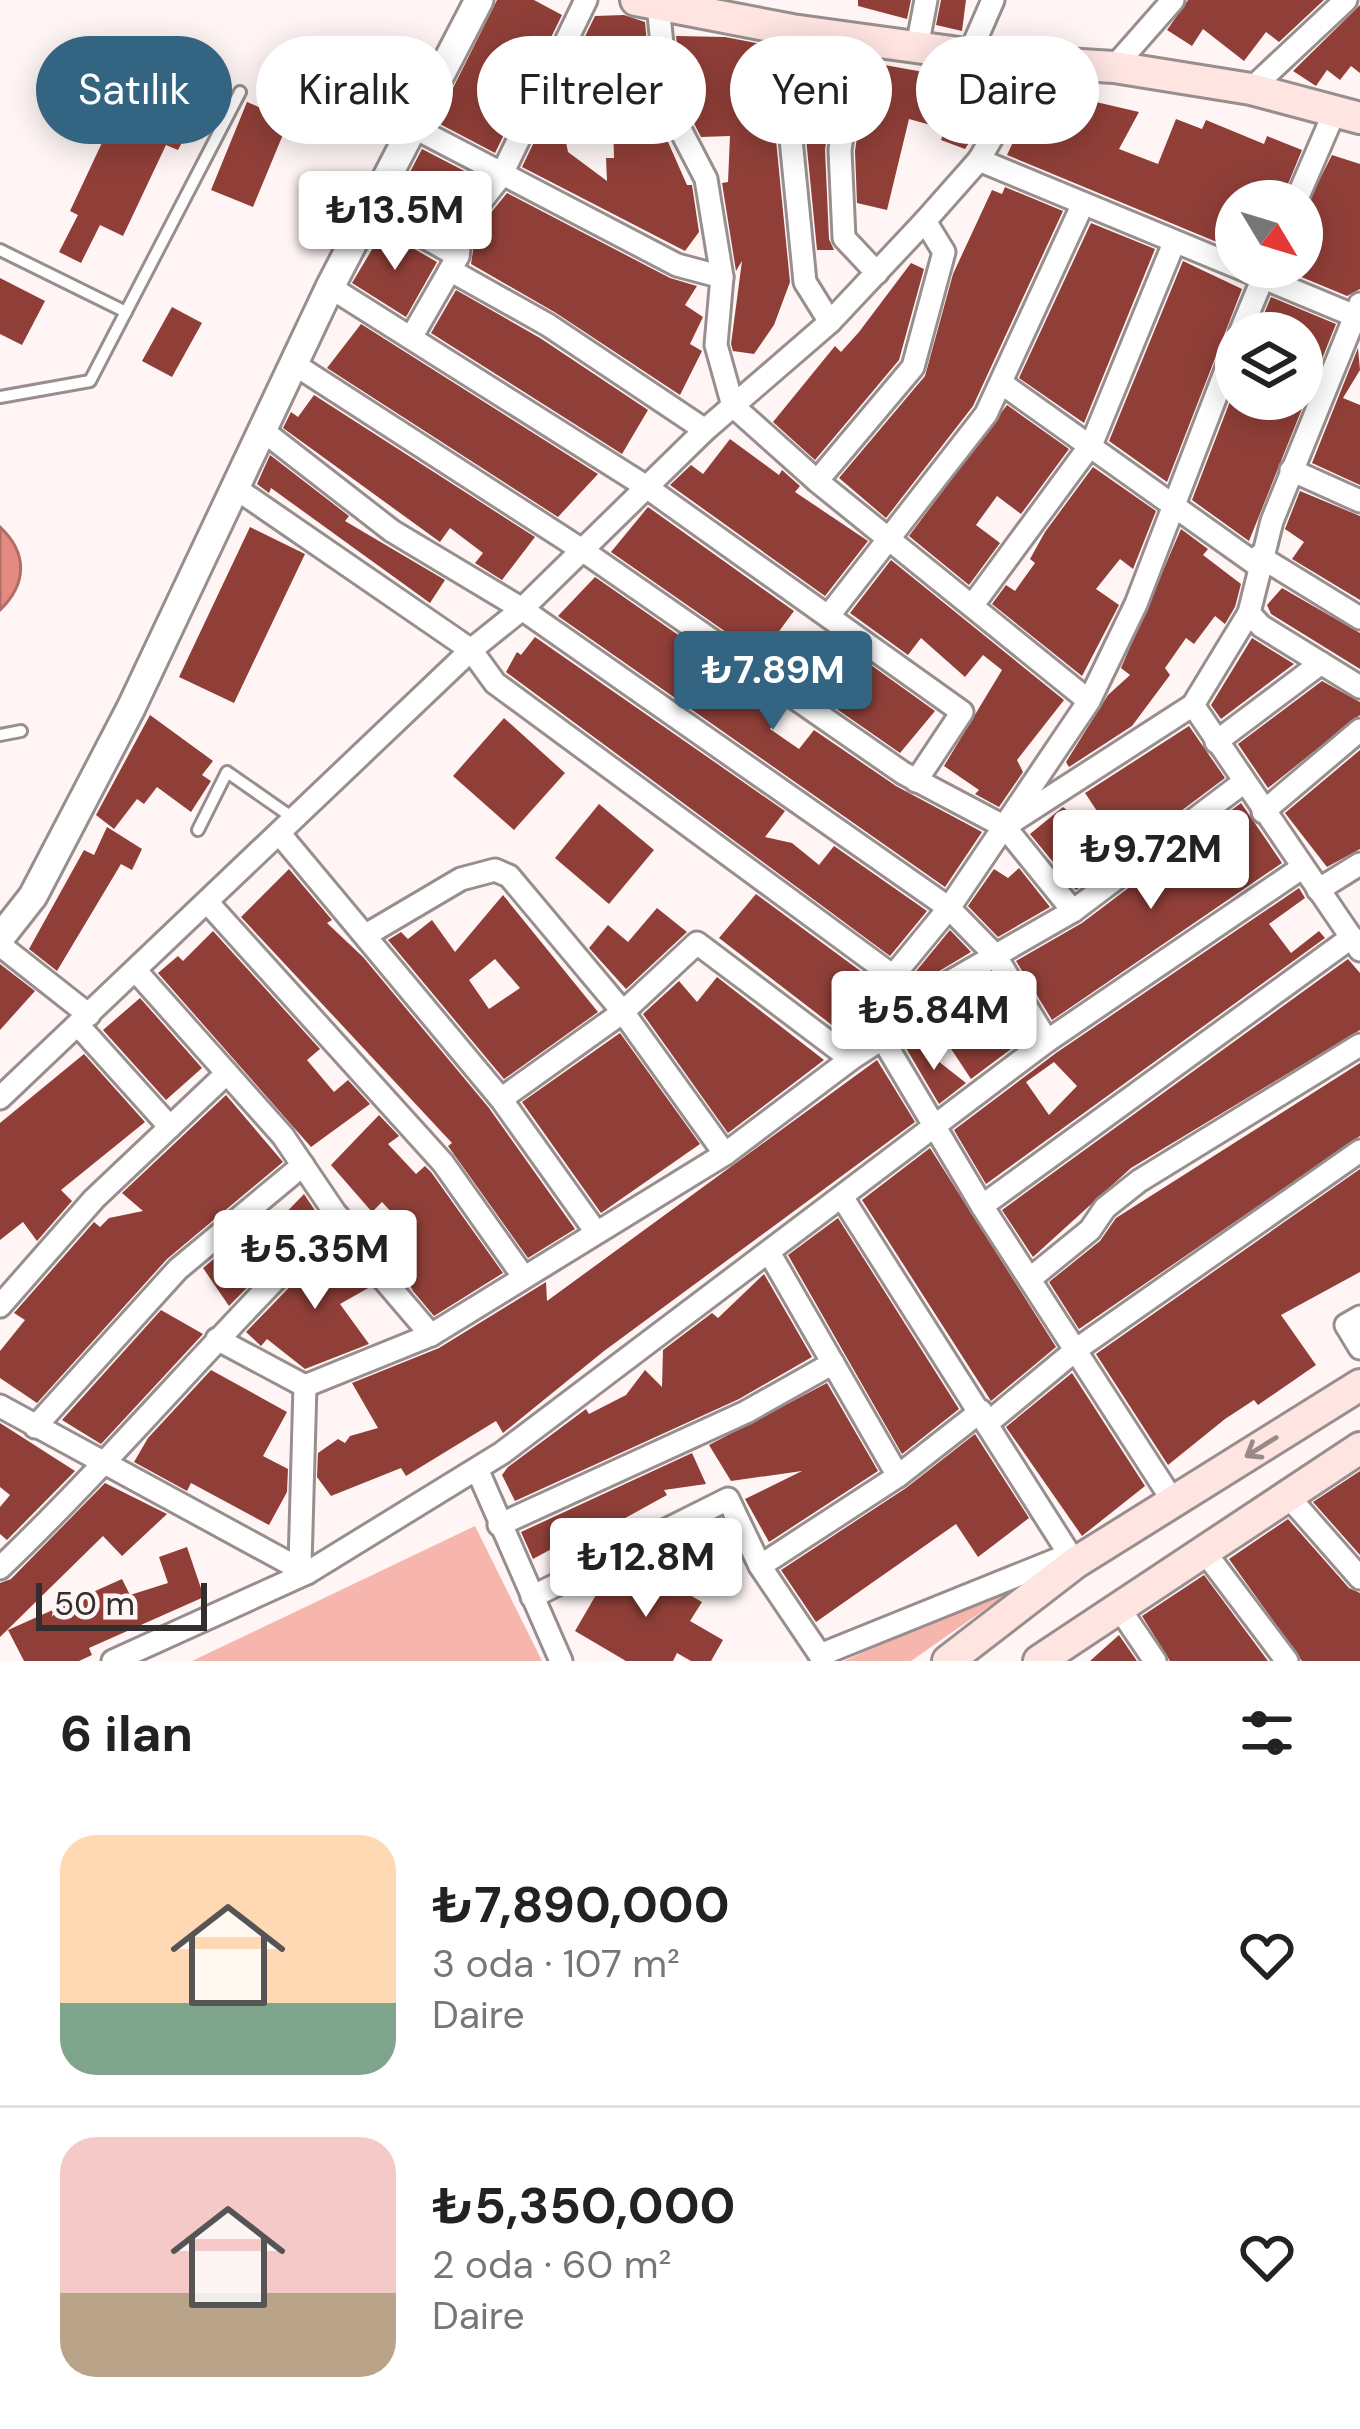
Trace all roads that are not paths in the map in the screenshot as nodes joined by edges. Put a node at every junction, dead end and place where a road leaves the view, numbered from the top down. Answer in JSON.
{"nodes":[{"id":1,"x":478,"y":0,"type":"edge"},
{"id":2,"x":586,"y":0,"type":"edge"},
{"id":3,"x":926,"y":0,"type":"edge"},
{"id":4,"x":993,"y":0,"type":"edge"},
{"id":5,"x":1173,"y":0,"type":"edge"},
{"id":6,"x":1346,"y":0,"type":"edge"},
{"id":7,"x":666,"y":3,"type":"edge"},
{"id":8,"x":776,"y":18,"type":"edge"},
{"id":9,"x":848,"y":36,"type":"edge"},
{"id":10,"x":919,"y":36,"type":"edge"},
{"id":11,"x":977,"y":36,"type":"edge"},
{"id":12,"x":453,"y":49,"type":"edge"},
{"id":13,"x":1099,"y":66,"type":"edge"},
{"id":14,"x":1114,"y":67,"type":"junction"},
{"id":15,"x":1251,"y":89,"type":"junction"},
{"id":16,"x":240,"y":92,"type":"dead end"},
{"id":17,"x":1347,"y":115,"type":"edge"},
{"id":18,"x":404,"y":144,"type":"edge"},
{"id":19,"x":442,"y":144,"type":"edge"},
{"id":20,"x":841,"y":144,"type":"edge"},
{"id":21,"x":988,"y":144,"type":"edge"},
{"id":22,"x":979,"y":160,"type":"junction"},
{"id":23,"x":500,"y":176,"type":"junction"},
{"id":24,"x":1308,"y":180,"type":"edge"},
{"id":25,"x":1082,"y":206,"type":"junction"},
{"id":26,"x":370,"y":207,"type":"junction"},
{"id":27,"x":925,"y":221,"type":"junction"},
{"id":28,"x":1174,"y":243,"type":"junction"},
{"id":29,"x":0,"y":250,"type":"edge"},
{"id":30,"x":1215,"y":257,"type":"edge"},
{"id":31,"x":454,"y":263,"type":"junction"},
{"id":32,"x":877,"y":273,"type":"junction"},
{"id":33,"x":722,"y":277,"type":"junction"},
{"id":34,"x":330,"y":287,"type":"junction"},
{"id":35,"x":1301,"y":288,"type":"edge"},
{"id":36,"x":126,"y":312,"type":"junction"},
{"id":37,"x":1359,"y":312,"type":"edge"},
{"id":38,"x":830,"y":322,"type":"junction"},
{"id":39,"x":412,"y":336,"type":"junction"},
{"id":40,"x":294,"y":364,"type":"junction"},
{"id":41,"x":1004,"y":385,"type":"junction"},
{"id":42,"x":0,"y":397,"type":"edge"},
{"id":43,"x":1215,"y":398,"type":"edge"},
{"id":44,"x":733,"y":406,"type":"junction"},
{"id":45,"x":262,"y":430,"type":"junction"},
{"id":46,"x":705,"y":430,"type":"junction"},
{"id":47,"x":1092,"y":443,"type":"junction"},
{"id":48,"x":1291,"y":470,"type":"junction"},
{"id":49,"x":817,"y":482,"type":"junction"},
{"id":50,"x":645,"y":486,"type":"junction"},
{"id":51,"x":234,"y":487,"type":"junction"},
{"id":52,"x":1360,"y":501,"type":"edge"},
{"id":53,"x":1173,"y":505,"type":"junction"},
{"id":54,"x":891,"y":539,"type":"junction"},
{"id":55,"x":582,"y":550,"type":"junction"},
{"id":56,"x":1258,"y":560,"type":"junction"},
{"id":57,"x":972,"y":606,"type":"junction"},
{"id":58,"x":522,"y":609,"type":"junction"},
{"id":59,"x":1250,"y":613,"type":"junction"},
{"id":60,"x":830,"y":614,"type":"junction"},
{"id":61,"x":1360,"y":618,"type":"edge"},
{"id":62,"x":470,"y":650,"type":"junction"},
{"id":63,"x":1321,"y":663,"type":"junction"},
{"id":64,"x":1360,"y":687,"type":"edge"},
{"id":65,"x":1089,"y":701,"type":"junction"},
{"id":66,"x":1193,"y":705,"type":"junction"},
{"id":67,"x":1360,"y":730,"type":"edge"},
{"id":68,"x":21,"y":731,"type":"dead end"},
{"id":69,"x":0,"y":735,"type":"edge"},
{"id":70,"x":1216,"y":742,"type":"junction"},
{"id":71,"x":916,"y":781,"type":"junction"},
{"id":72,"x":1244,"y":782,"type":"junction"},
{"id":73,"x":1264,"y":812,"type":"junction"},
{"id":74,"x":286,"y":825,"type":"junction"},
{"id":75,"x":1005,"y":827,"type":"junction"},
{"id":76,"x":198,"y":830,"type":"dead end"},
{"id":77,"x":1360,"y":864,"type":"edge"},
{"id":78,"x":1303,"y":867,"type":"junction"},
{"id":79,"x":1318,"y":890,"type":"junction"},
{"id":80,"x":208,"y":903,"type":"junction"},
{"id":81,"x":949,"y":908,"type":"junction"},
{"id":82,"x":1073,"y":911,"type":"junction"},
{"id":83,"x":366,"y":935,"type":"junction"},
{"id":84,"x":0,"y":942,"type":"edge"},
{"id":85,"x":1356,"y":944,"type":"edge"},
{"id":86,"x":995,"y":955,"type":"junction"},
{"id":87,"x":136,"y":971,"type":"junction"},
{"id":88,"x":893,"y":976,"type":"junction"},
{"id":89,"x":623,"y":1012,"type":"junction"},
{"id":90,"x":84,"y":1020,"type":"junction"},
{"id":91,"x":882,"y":1038,"type":"junction"},
{"id":92,"x":1047,"y":1041,"type":"junction"},
{"id":93,"x":1360,"y":1045,"type":"edge"},
{"id":94,"x":850,"y":1059,"type":"junction"},
{"id":95,"x":227,"y":1073,"type":"junction"},
{"id":96,"x":0,"y":1098,"type":"edge"},
{"id":97,"x":501,"y":1099,"type":"junction"},
{"id":98,"x":170,"y":1127,"type":"junction"},
{"id":99,"x":935,"y":1127,"type":"junction"},
{"id":100,"x":1360,"y":1151,"type":"edge"},
{"id":101,"x":725,"y":1154,"type":"junction"},
{"id":102,"x":303,"y":1165,"type":"junction"},
{"id":103,"x":842,"y":1197,"type":"junction"},
{"id":104,"x":982,"y":1206,"type":"junction"},
{"id":105,"x":338,"y":1216,"type":"junction"},
{"id":106,"x":596,"y":1232,"type":"junction"},
{"id":107,"x":770,"y":1254,"type":"junction"},
{"id":108,"x":523,"y":1276,"type":"junction"},
{"id":109,"x":1031,"y":1278,"type":"junction"},
{"id":110,"x":0,"y":1306,"type":"edge"},
{"id":111,"x":1360,"y":1317,"type":"edge"},
{"id":112,"x":431,"y":1335,"type":"junction"},
{"id":113,"x":217,"y":1340,"type":"junction"},
{"id":114,"x":1077,"y":1348,"type":"junction"},
{"id":115,"x":1360,"y":1348,"type":"edge"},
{"id":116,"x":833,"y":1364,"type":"junction"},
{"id":117,"x":1360,"y":1385,"type":"edge"},
{"id":118,"x":305,"y":1386,"type":"junction"},
{"id":119,"x":1,"y":1408,"type":"edge"},
{"id":120,"x":985,"y":1416,"type":"junction"},
{"id":121,"x":35,"y":1427,"type":"junction"},
{"id":122,"x":1360,"y":1448,"type":"edge"},
{"id":123,"x":105,"y":1467,"type":"junction"},
{"id":124,"x":477,"y":1469,"type":"junction"},
{"id":125,"x":898,"y":1476,"type":"junction"},
{"id":126,"x":1287,"y":1496,"type":"junction"},
{"id":127,"x":1173,"y":1501,"type":"junction"},
{"id":128,"x":500,"y":1525,"type":"junction"},
{"id":129,"x":1204,"y":1551,"type":"junction"},
{"id":130,"x":1073,"y":1564,"type":"junction"},
{"id":131,"x":760,"y":1566,"type":"junction"},
{"id":132,"x":0,"y":1568,"type":"edge"},
{"id":133,"x":303,"y":1569,"type":"junction"},
{"id":134,"x":1360,"y":1578,"type":"edge"},
{"id":135,"x":532,"y":1597,"type":"junction"},
{"id":136,"x":1119,"y":1608,"type":"junction"},
{"id":137,"x":822,"y":1658,"type":"edge"},
{"id":138,"x":1045,"y":1659,"type":"edge"},
{"id":139,"x":113,"y":1661,"type":"edge"},
{"id":140,"x":561,"y":1661,"type":"edge"},
{"id":141,"x":948,"y":1661,"type":"edge"},
{"id":142,"x":1155,"y":1661,"type":"edge"},
{"id":143,"x":1286,"y":1661,"type":"edge"}],
"edges":[{"from":1,"to":12,"type":"street"},
{"from":2,"to":23,"type":"street"},
{"from":3,"to":10,"type":"street"},
{"from":4,"to":11,"type":"street"},
{"from":5,"to":14,"type":"street"},
{"from":6,"to":15,"type":"street"},
{"from":7,"to":8,"type":"main road"},
{"from":7,"to":33,"type":"street"},
{"from":8,"to":9,"type":"main road"},
{"from":8,"to":38,"type":"street"},
{"from":13,"to":14,"type":"main road"},
{"from":14,"to":15,"type":"main road"},
{"from":15,"to":17,"type":"main road"},
{"from":16,"to":36,"type":"lane"},
{"from":17,"to":24,"type":"street"},
{"from":18,"to":26,"type":"street"},
{"from":19,"to":23,"type":"street"},
{"from":20,"to":32,"type":"street"},
{"from":21,"to":22,"type":"street"},
{"from":22,"to":25,"type":"street"},
{"from":22,"to":27,"type":"street"},
{"from":23,"to":31,"type":"street"},
{"from":23,"to":33,"type":"street"},
{"from":25,"to":28,"type":"street"},
{"from":25,"to":41,"type":"street"},
{"from":26,"to":31,"type":"street"},
{"from":26,"to":34,"type":"street"},
{"from":27,"to":32,"type":"street"},
{"from":27,"to":49,"type":"street"},
{"from":28,"to":30,"type":"street"},
{"from":28,"to":47,"type":"street"},
{"from":29,"to":36,"type":"lane"},
{"from":31,"to":39,"type":"street"},
{"from":31,"to":46,"type":"street"},
{"from":32,"to":38,"type":"street"},
{"from":33,"to":44,"type":"street"},
{"from":34,"to":39,"type":"street"},
{"from":34,"to":40,"type":"street"},
{"from":35,"to":37,"type":"street"},
{"from":36,"to":42,"type":"lane"},
{"from":37,"to":48,"type":"street"},
{"from":38,"to":44,"type":"street"},
{"from":39,"to":50,"type":"street"},
{"from":40,"to":45,"type":"street"},
{"from":40,"to":55,"type":"street"},
{"from":41,"to":47,"type":"street"},
{"from":41,"to":54,"type":"street"},
{"from":43,"to":53,"type":"street"},
{"from":44,"to":46,"type":"street"},
{"from":44,"to":49,"type":"street"},
{"from":45,"to":51,"type":"street"},
{"from":45,"to":58,"type":"street"},
{"from":46,"to":50,"type":"street"},
{"from":47,"to":53,"type":"street"},
{"from":47,"to":57,"type":"street"},
{"from":48,"to":52,"type":"street"},
{"from":48,"to":56,"type":"street"},
{"from":49,"to":54,"type":"street"},
{"from":50,"to":55,"type":"street"},
{"from":50,"to":60,"type":"street"},
{"from":51,"to":62,"type":"street"},
{"from":51,"to":84,"type":"street"},
{"from":53,"to":56,"type":"street"},
{"from":53,"to":65,"type":"street"},
{"from":54,"to":57,"type":"street"},
{"from":54,"to":60,"type":"street"},
{"from":55,"to":58,"type":"street"},
{"from":55,"to":71,"type":"street"},
{"from":56,"to":59,"type":"street"},
{"from":56,"to":61,"type":"street"},
{"from":57,"to":65,"type":"street"},
{"from":58,"to":62,"type":"street"},
{"from":58,"to":81,"type":"street"},
{"from":59,"to":63,"type":"street"},
{"from":59,"to":66,"type":"street"},
{"from":60,"to":71,"type":"street"},
{"from":62,"to":74,"type":"street"},
{"from":62,"to":88,"type":"street"},
{"from":63,"to":64,"type":"street"},
{"from":63,"to":70,"type":"street"},
{"from":65,"to":75,"type":"street"},
{"from":66,"to":70,"type":"street"},
{"from":66,"to":75,"type":"street"},
{"from":67,"to":73,"type":"street"},
{"from":68,"to":69,"type":"lane"},
{"from":70,"to":72,"type":"street"},
{"from":71,"to":75,"type":"street"},
{"from":72,"to":73,"type":"street"},
{"from":72,"to":82,"type":"street"},
{"from":73,"to":78,"type":"street"},
{"from":74,"to":76,"type":"lane"},
{"from":74,"to":80,"type":"street"},
{"from":74,"to":83,"type":"street"},
{"from":75,"to":81,"type":"street"},
{"from":75,"to":82,"type":"street"},
{"from":77,"to":79,"type":"street"},
{"from":78,"to":79,"type":"street"},
{"from":78,"to":92,"type":"street"},
{"from":79,"to":85,"type":"street"},
{"from":80,"to":87,"type":"street"},
{"from":80,"to":108,"type":"street"},
{"from":81,"to":86,"type":"street"},
{"from":81,"to":88,"type":"street"},
{"from":82,"to":86,"type":"street"},
{"from":83,"to":89,"type":"street"},
{"from":83,"to":97,"type":"street"},
{"from":84,"to":90,"type":"street"},
{"from":85,"to":104,"type":"street"},
{"from":86,"to":91,"type":"street"},
{"from":86,"to":92,"type":"street"},
{"from":87,"to":90,"type":"street"},
{"from":87,"to":95,"type":"street"},
{"from":88,"to":94,"type":"street"},
{"from":89,"to":94,"type":"street"},
{"from":89,"to":97,"type":"street"},
{"from":89,"to":101,"type":"street"},
{"from":90,"to":96,"type":"street"},
{"from":90,"to":98,"type":"street"},
{"from":91,"to":94,"type":"street"},
{"from":91,"to":99,"type":"street"},
{"from":92,"to":99,"type":"street"},
{"from":93,"to":109,"type":"street"},
{"from":94,"to":101,"type":"street"},
{"from":95,"to":98,"type":"street"},
{"from":95,"to":102,"type":"street"},
{"from":97,"to":106,"type":"street"},
{"from":98,"to":110,"type":"street"},
{"from":99,"to":103,"type":"street"},
{"from":99,"to":104,"type":"street"},
{"from":100,"to":114,"type":"street"},
{"from":101,"to":106,"type":"street"},
{"from":102,"to":105,"type":"street"},
{"from":102,"to":121,"type":"street"},
{"from":103,"to":107,"type":"street"},
{"from":103,"to":120,"type":"street"},
{"from":104,"to":109,"type":"street"},
{"from":105,"to":112,"type":"street"},
{"from":105,"to":113,"type":"street"},
{"from":106,"to":108,"type":"street"},
{"from":107,"to":116,"type":"street"},
{"from":107,"to":124,"type":"street"},
{"from":108,"to":112,"type":"street"},
{"from":109,"to":114,"type":"street"},
{"from":111,"to":115,"type":"street"},
{"from":112,"to":118,"type":"street"},
{"from":113,"to":118,"type":"street"},
{"from":113,"to":123,"type":"street"},
{"from":114,"to":120,"type":"street"},
{"from":114,"to":127,"type":"street"},
{"from":116,"to":125,"type":"street"},
{"from":116,"to":128,"type":"street"},
{"from":117,"to":127,"type":"main road","one_way":true},
{"from":118,"to":133,"type":"street"},
{"from":119,"to":121,"type":"street"},
{"from":120,"to":125,"type":"street"},
{"from":120,"to":130,"type":"street"},
{"from":121,"to":123,"type":"street"},
{"from":122,"to":126,"type":"main road"},
{"from":123,"to":132,"type":"street"},
{"from":123,"to":133,"type":"street"},
{"from":124,"to":128,"type":"street"},
{"from":124,"to":133,"type":"street"},
{"from":125,"to":131,"type":"street"},
{"from":126,"to":129,"type":"main road"},
{"from":126,"to":134,"type":"street"},
{"from":127,"to":130,"type":"main road"},
{"from":128,"to":135,"type":"street"},
{"from":129,"to":136,"type":"main road"},
{"from":129,"to":143,"type":"street"},
{"from":130,"to":137,"type":"street"},
{"from":130,"to":141,"type":"main road"},
{"from":131,"to":135,"type":"street"},
{"from":131,"to":137,"type":"street"},
{"from":133,"to":139,"type":"street"},
{"from":135,"to":140,"type":"street"},
{"from":136,"to":138,"type":"main road"},
{"from":136,"to":142,"type":"street"}]}
